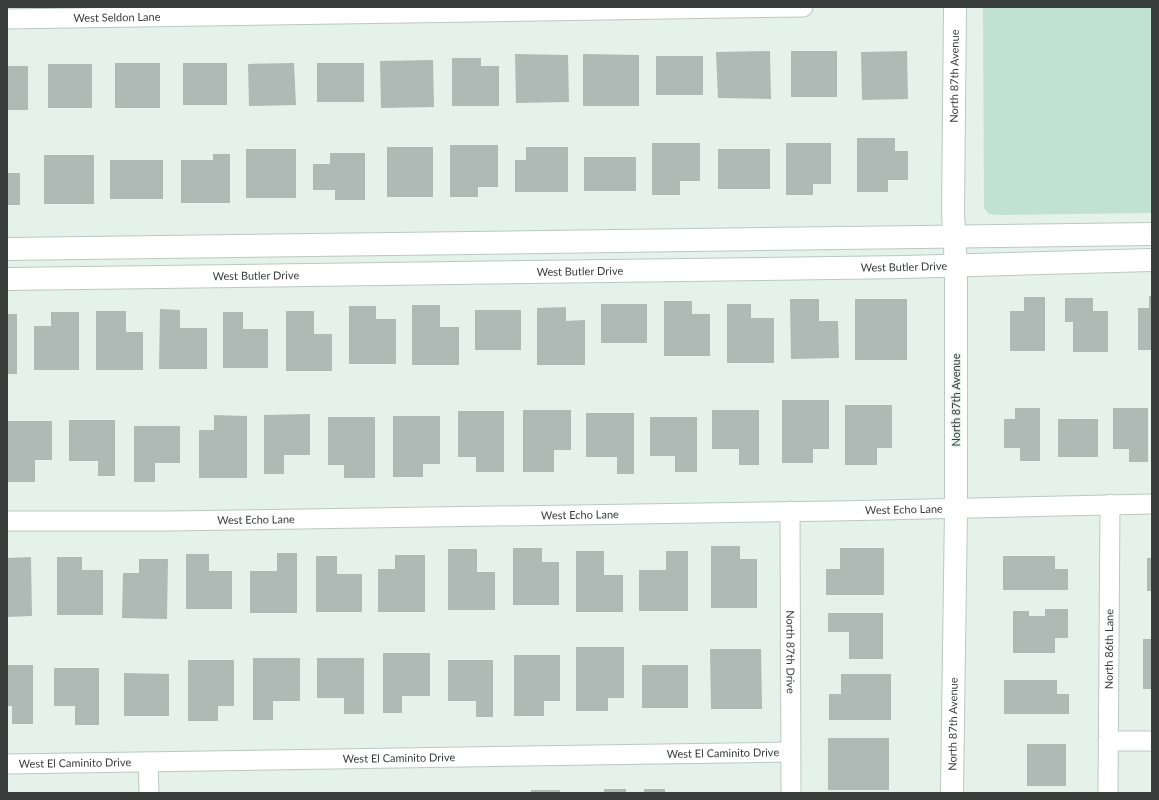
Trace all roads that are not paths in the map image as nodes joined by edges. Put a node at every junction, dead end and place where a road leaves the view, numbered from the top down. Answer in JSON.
{"nodes":[{"id":1,"x":803,"y":7,"type":"edge"},
{"id":2,"x":955,"y":7,"type":"edge"},
{"id":3,"x":7,"y":19,"type":"edge"},
{"id":4,"x":1152,"y":234,"type":"edge"},
{"id":5,"x":955,"y":237,"type":"junction"},
{"id":6,"x":7,"y":249,"type":"edge"},
{"id":7,"x":1152,"y":260,"type":"edge"},
{"id":8,"x":956,"y":266,"type":"junction"},
{"id":9,"x":7,"y":279,"type":"edge"},
{"id":10,"x":1110,"y":504,"type":"junction"},
{"id":11,"x":1152,"y":504,"type":"edge"},
{"id":12,"x":956,"y":508,"type":"junction"},
{"id":13,"x":790,"y":511,"type":"junction"},
{"id":14,"x":7,"y":521,"type":"edge"},
{"id":15,"x":1108,"y":741,"type":"junction"},
{"id":16,"x":1152,"y":741,"type":"edge"},
{"id":17,"x":790,"y":752,"type":"junction"},
{"id":18,"x":148,"y":762,"type":"junction"},
{"id":19,"x":7,"y":764,"type":"edge"},
{"id":20,"x":149,"y":793,"type":"edge"},
{"id":21,"x":791,"y":793,"type":"edge"},
{"id":22,"x":952,"y":793,"type":"edge"},
{"id":23,"x":1108,"y":793,"type":"edge"}],
"edges":[{"from":1,"to":3,"type":"street","name":"West Seldon Lane"},
{"from":2,"to":5,"type":"street","name":"North 87th Avenue"},
{"from":4,"to":5,"type":"street"},
{"from":5,"to":6,"type":"street"},
{"from":5,"to":8,"type":"street","name":"North 87th Avenue"},
{"from":7,"to":8,"type":"street","name":"West Butler Drive"},
{"from":8,"to":9,"type":"street","name":"West Butler Drive"},
{"from":8,"to":12,"type":"street","name":"North 87th Avenue"},
{"from":10,"to":11,"type":"street","name":"West Echo Lane"},
{"from":10,"to":12,"type":"street","name":"West Echo Lane"},
{"from":10,"to":15,"type":"street","name":"North 86th Lane"},
{"from":12,"to":13,"type":"street","name":"West Echo Lane"},
{"from":12,"to":22,"type":"street","name":"North 87th Avenue"},
{"from":13,"to":14,"type":"street","name":"West Echo Lane"},
{"from":13,"to":17,"type":"street","name":"North 87th Drive"},
{"from":15,"to":16,"type":"street"},
{"from":15,"to":23,"type":"street","name":"North 86th Lane"},
{"from":17,"to":18,"type":"street","name":"West El Caminito Drive"},
{"from":17,"to":21,"type":"street","name":"North 87th Drive"},
{"from":18,"to":19,"type":"street","name":"West El Caminito Drive"},
{"from":18,"to":20,"type":"street"}]}
